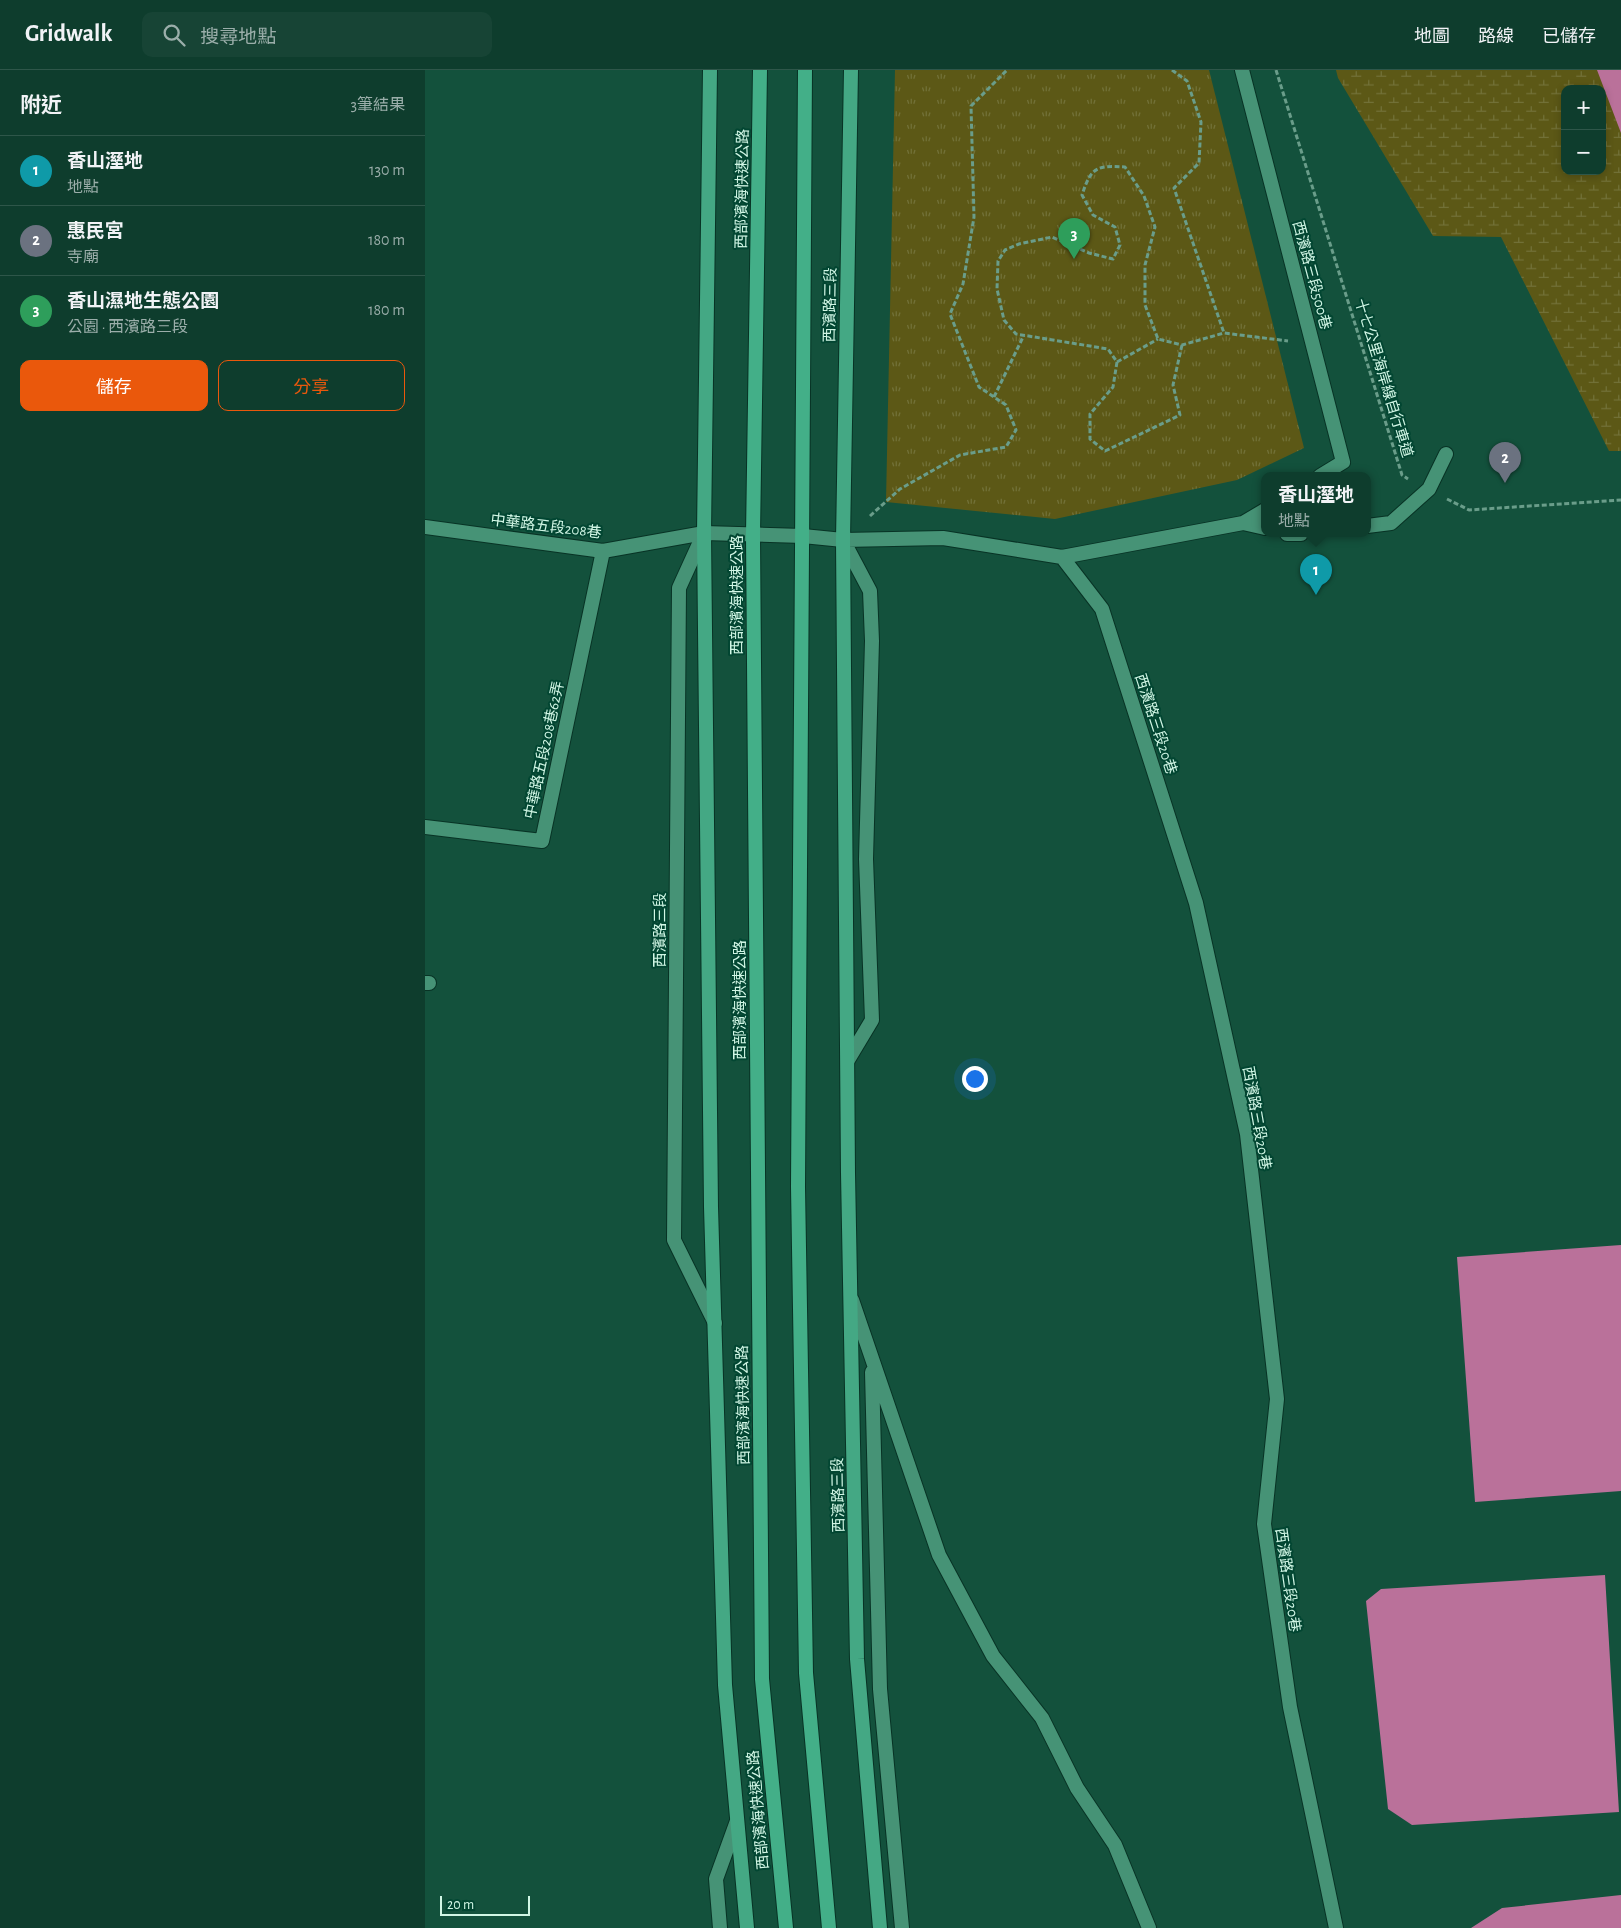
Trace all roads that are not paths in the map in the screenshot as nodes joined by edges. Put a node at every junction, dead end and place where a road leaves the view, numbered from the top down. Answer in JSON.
{"nodes":[{"id":1,"x":710,"y":70,"type":"edge"},
{"id":2,"x":760,"y":70,"type":"edge"},
{"id":3,"x":805,"y":70,"type":"edge"},
{"id":4,"x":851,"y":70,"type":"edge"},
{"id":5,"x":1242,"y":70,"type":"edge"},
{"id":6,"x":1446,"y":454,"type":"dead end"},
{"id":7,"x":1327,"y":472,"type":"edge"},
{"id":8,"x":1261,"y":512,"type":"edge"},
{"id":9,"x":1243,"y":523,"type":"junction"},
{"id":10,"x":425,"y":526,"type":"edge"},
{"id":11,"x":1371,"y":526,"type":"edge"},
{"id":12,"x":1261,"y":527,"type":"edge"},
{"id":13,"x":704,"y":533,"type":"junction"},
{"id":14,"x":753,"y":535,"type":"junction"},
{"id":15,"x":803,"y":536,"type":"junction"},
{"id":16,"x":843,"y":540,"type":"junction"},
{"id":17,"x":603,"y":551,"type":"junction"},
{"id":18,"x":1062,"y":557,"type":"junction"},
{"id":19,"x":425,"y":827,"type":"edge"},
{"id":20,"x":848,"y":1060,"type":"junction"},
{"id":21,"x":850,"y":1296,"type":"junction"},
{"id":22,"x":715,"y":1323,"type":"junction"},
{"id":23,"x":872,"y":1358,"type":"junction"},
{"id":24,"x":737,"y":1821,"type":"junction"},
{"id":25,"x":720,"y":1928,"type":"edge"},
{"id":26,"x":747,"y":1928,"type":"edge"},
{"id":27,"x":786,"y":1928,"type":"edge"},
{"id":28,"x":829,"y":1928,"type":"edge"},
{"id":29,"x":880,"y":1928,"type":"edge"},
{"id":30,"x":902,"y":1928,"type":"edge"},
{"id":31,"x":1149,"y":1928,"type":"edge"},
{"id":32,"x":1336,"y":1928,"type":"edge"}],
"edges":[{"from":1,"to":13,"type":"main road","name":"西濱路三段"},
{"from":2,"to":14,"type":"highway","name":"西部濱海快速公路"},
{"from":3,"to":15,"type":"highway"},
{"from":4,"to":16,"type":"main road","name":"西濱路三段"},
{"from":5,"to":7,"type":"street","name":"西濱路三段500巷"},
{"from":6,"to":11,"type":"street"},
{"from":8,"to":9,"type":"street"},
{"from":9,"to":12,"type":"street"},
{"from":9,"to":18,"type":"street"},
{"from":10,"to":17,"type":"street","name":"中華路五段208巷"},
{"from":13,"to":14,"type":"street","name":"中華路五段208巷"},
{"from":13,"to":17,"type":"street","name":"中華路五段208巷"},
{"from":13,"to":22,"type":"main road","name":"西濱路三段"},
{"from":13,"to":22,"type":"street","name":"西濱路三段"},
{"from":14,"to":15,"type":"street","name":"中華路五段208巷"},
{"from":14,"to":27,"type":"highway","name":"西部濱海快速公路"},
{"from":15,"to":16,"type":"street","name":"中華路五段208巷"},
{"from":15,"to":28,"type":"highway"},
{"from":16,"to":18,"type":"street"},
{"from":16,"to":20,"type":"main road","name":"西濱路三段"},
{"from":16,"to":20,"type":"street","name":"西濱路三段"},
{"from":17,"to":19,"type":"street","name":"中華路五段208巷62弄"},
{"from":18,"to":32,"type":"street","name":"西濱路三段20巷"},
{"from":20,"to":21,"type":"main road","name":"西濱路三段"},
{"from":21,"to":23,"type":"street"},
{"from":21,"to":29,"type":"main road","name":"西濱路三段"},
{"from":22,"to":24,"type":"main road","name":"西濱路三段"},
{"from":23,"to":30,"type":"street"},
{"from":23,"to":31,"type":"street"},
{"from":24,"to":25,"type":"street","name":"西濱路三段"},
{"from":24,"to":26,"type":"main road","name":"西濱路三段"}]}
